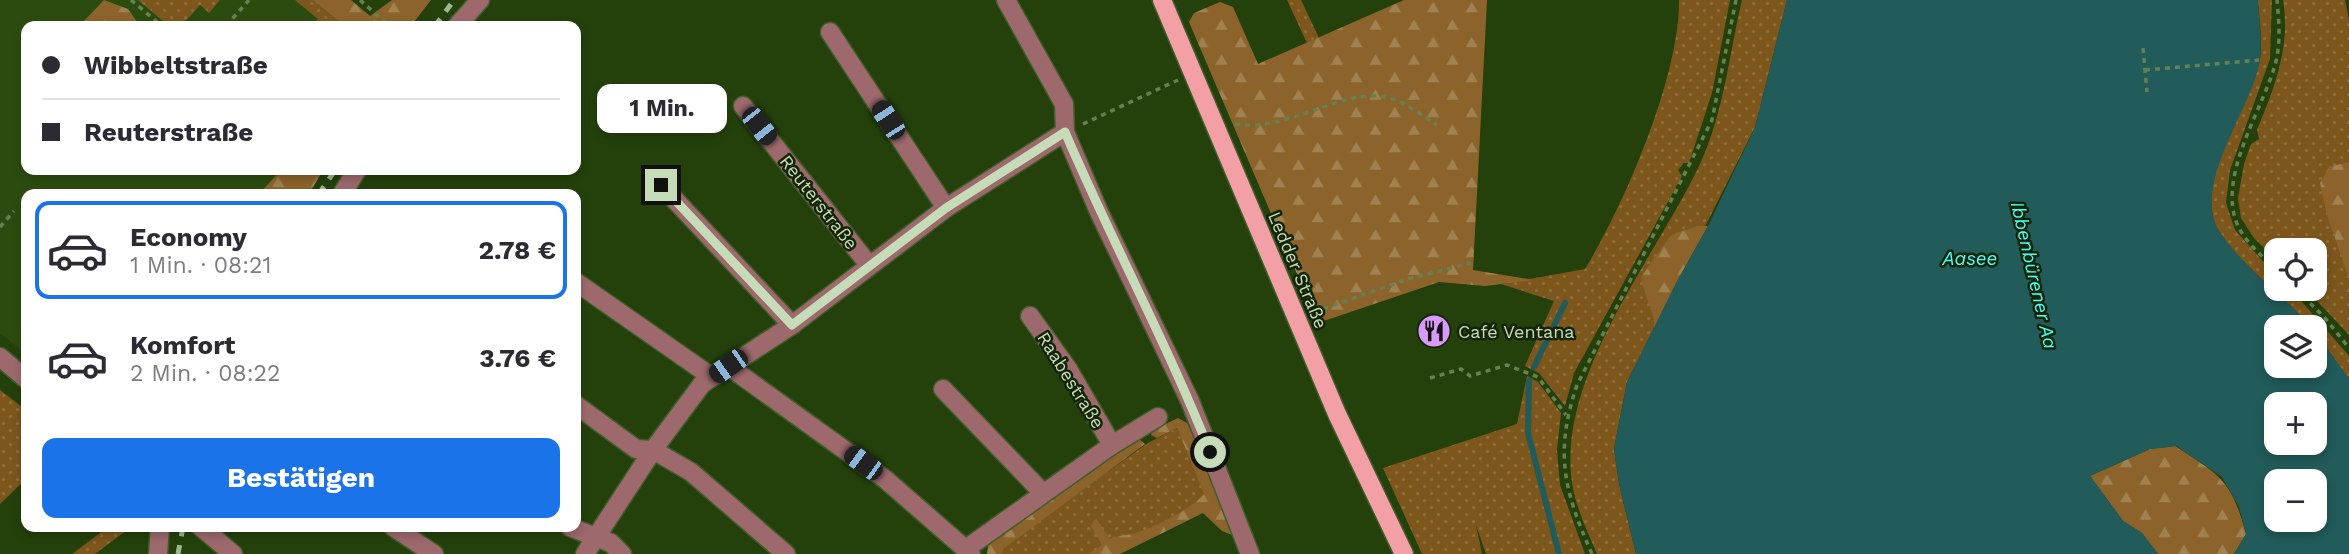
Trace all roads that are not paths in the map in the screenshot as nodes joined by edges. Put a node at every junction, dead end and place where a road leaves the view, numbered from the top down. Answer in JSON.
{"nodes":[{"id":1,"x":480,"y":0,"type":"edge"},
{"id":2,"x":1006,"y":0,"type":"edge"},
{"id":3,"x":1161,"y":0,"type":"edge"},
{"id":4,"x":461,"y":21,"type":"edge"},
{"id":5,"x":830,"y":32,"type":"dead end"},
{"id":6,"x":743,"y":106,"type":"dead end"},
{"id":7,"x":1065,"y":132,"type":"junction"},
{"id":8,"x":661,"y":185,"type":"dead end"},
{"id":9,"x":946,"y":208,"type":"junction"},
{"id":10,"x":869,"y":265,"type":"junction"},
{"id":11,"x":581,"y":285,"type":"edge"},
{"id":12,"x":1030,"y":316,"type":"dead end"},
{"id":13,"x":792,"y":325,"type":"junction"},
{"id":14,"x":0,"y":357,"type":"edge"},
{"id":15,"x":728,"y":366,"type":"junction"},
{"id":16,"x":21,"y":375,"type":"edge"},
{"id":17,"x":712,"y":377,"type":"junction"},
{"id":18,"x":943,"y":388,"type":"dead end"},
{"id":19,"x":581,"y":409,"type":"edge"},
{"id":20,"x":1158,"y":417,"type":"dead end"},
{"id":21,"x":1112,"y":445,"type":"junction"},
{"id":22,"x":653,"y":450,"type":"junction"},
{"id":23,"x":1041,"y":492,"type":"junction"},
{"id":24,"x":581,"y":531,"type":"edge"},
{"id":25,"x":160,"y":532,"type":"edge"},
{"id":26,"x":209,"y":532,"type":"edge"},
{"id":27,"x":401,"y":532,"type":"edge"},
{"id":28,"x":596,"y":537,"type":"junction"},
{"id":29,"x":969,"y":551,"type":"edge"},
{"id":30,"x":158,"y":554,"type":"edge"},
{"id":31,"x":233,"y":554,"type":"edge"},
{"id":32,"x":434,"y":554,"type":"edge"},
{"id":33,"x":585,"y":554,"type":"edge"},
{"id":34,"x":622,"y":554,"type":"edge"},
{"id":35,"x":786,"y":554,"type":"edge"},
{"id":36,"x":1250,"y":554,"type":"edge"},
{"id":37,"x":1404,"y":554,"type":"edge"}],
"edges":[{"from":1,"to":4,"type":"street"},
{"from":2,"to":7,"type":"street"},
{"from":3,"to":37,"type":"main road","name":"Ledder Straße"},
{"from":5,"to":9,"type":"street"},
{"from":6,"to":10,"type":"street","name":"Reuterstraße"},
{"from":7,"to":9,"type":"street","name":"Reuterstraße"},
{"from":7,"to":36,"type":"street"},
{"from":8,"to":13,"type":"street"},
{"from":9,"to":10,"type":"street","name":"Reuterstraße"},
{"from":10,"to":13,"type":"street","name":"Reuterstraße"},
{"from":11,"to":17,"type":"street"},
{"from":12,"to":21,"type":"street","name":"Raabestraße"},
{"from":13,"to":15,"type":"street","name":"Reuterstraße"},
{"from":14,"to":16,"type":"street"},
{"from":15,"to":17,"type":"street","name":"Reuterstraße"},
{"from":15,"to":29,"type":"street","name":"Raabestraße"},
{"from":17,"to":22,"type":"street","name":"Reuterstraße"},
{"from":18,"to":23,"type":"street"},
{"from":19,"to":22,"type":"street"},
{"from":20,"to":21,"type":"street","name":"Raabestraße"},
{"from":21,"to":23,"type":"street","name":"Raabestraße"},
{"from":22,"to":28,"type":"street","name":"Reuterstraße"},
{"from":22,"to":35,"type":"street"},
{"from":23,"to":29,"type":"street","name":"Raabestraße"},
{"from":24,"to":28,"type":"street"},
{"from":25,"to":30,"type":"street"},
{"from":26,"to":31,"type":"street"},
{"from":27,"to":32,"type":"street"},
{"from":28,"to":33,"type":"street","name":"Reuterstraße"},
{"from":28,"to":34,"type":"street"}]}
